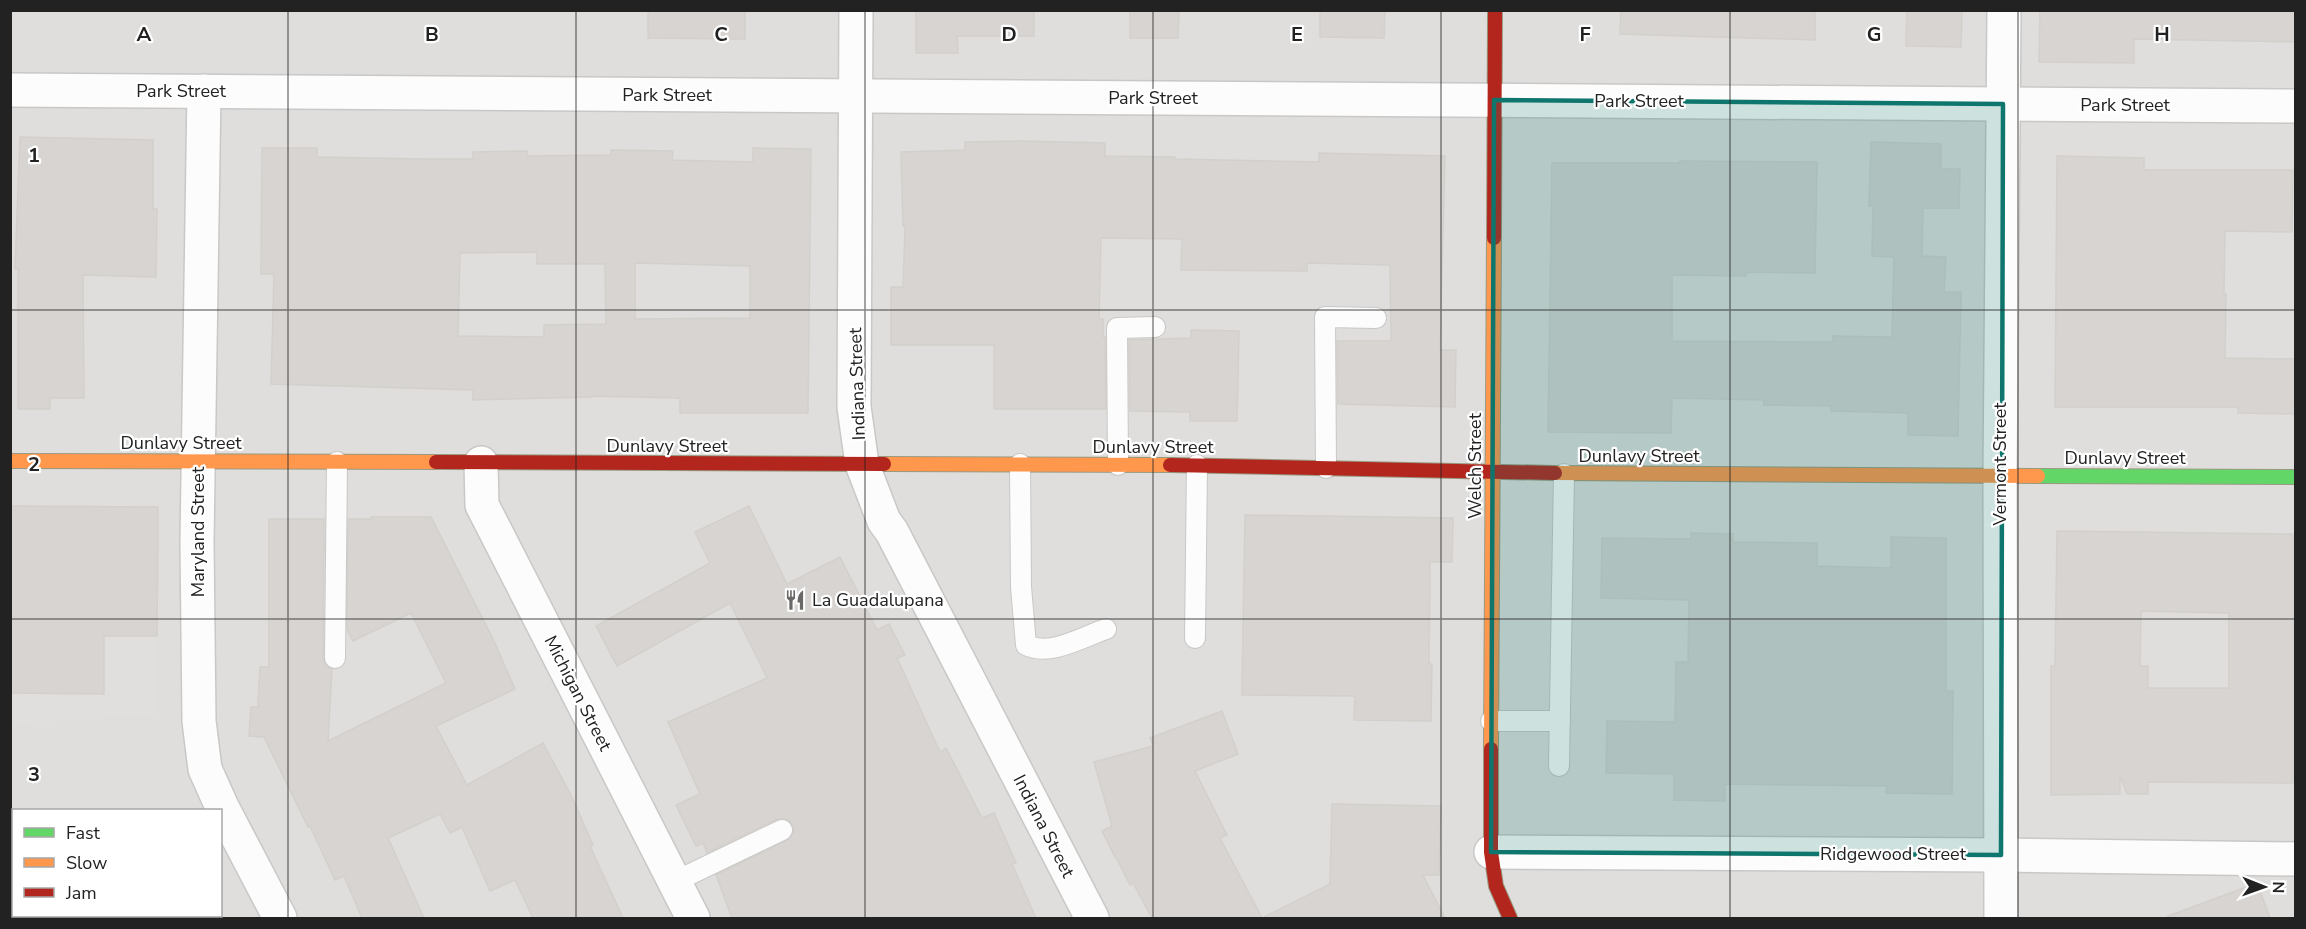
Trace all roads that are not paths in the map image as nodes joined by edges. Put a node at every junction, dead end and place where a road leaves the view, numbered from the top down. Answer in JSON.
{"nodes":[{"id":1,"x":856,"y":10,"type":"edge"},
{"id":2,"x":1495,"y":10,"type":"edge"},
{"id":3,"x":2004,"y":10,"type":"edge"},
{"id":4,"x":10,"y":90,"type":"edge"},
{"id":5,"x":204,"y":91,"type":"junction"},
{"id":6,"x":855,"y":96,"type":"junction"},
{"id":7,"x":1494,"y":100,"type":"junction"},
{"id":8,"x":2003,"y":104,"type":"junction"},
{"id":9,"x":2295,"y":106,"type":"edge"},
{"id":10,"x":1376,"y":318,"type":"dead end"},
{"id":11,"x":1155,"y":327,"type":"dead end"},
{"id":12,"x":10,"y":461,"type":"edge"},
{"id":13,"x":199,"y":461,"type":"junction"},
{"id":14,"x":337,"y":462,"type":"junction"},
{"id":15,"x":481,"y":464,"type":"junction"},
{"id":16,"x":862,"y":464,"type":"junction"},
{"id":17,"x":1020,"y":464,"type":"junction"},
{"id":18,"x":1118,"y":465,"type":"junction"},
{"id":19,"x":1197,"y":465,"type":"junction"},
{"id":20,"x":1326,"y":468,"type":"junction"},
{"id":21,"x":1492,"y":473,"type":"junction"},
{"id":22,"x":1564,"y":474,"type":"junction"},
{"id":23,"x":2000,"y":476,"type":"junction"},
{"id":24,"x":2295,"y":477,"type":"edge"},
{"id":25,"x":1106,"y":629,"type":"dead end"},
{"id":26,"x":1196,"y":638,"type":"dead end"},
{"id":27,"x":336,"y":658,"type":"dead end"},
{"id":28,"x":1491,"y":720,"type":"junction"},
{"id":29,"x":1560,"y":721,"type":"junction"},
{"id":30,"x":1559,"y":766,"type":"dead end"},
{"id":31,"x":782,"y":830,"type":"dead end"},
{"id":32,"x":1491,"y":852,"type":"junction"},
{"id":33,"x":2001,"y":855,"type":"junction"},
{"id":34,"x":2294,"y":861,"type":"edge"},
{"id":35,"x":675,"y":882,"type":"junction"},
{"id":36,"x":280,"y":918,"type":"edge"},
{"id":37,"x":693,"y":918,"type":"edge"},
{"id":38,"x":1092,"y":918,"type":"edge"},
{"id":39,"x":1510,"y":918,"type":"edge"},
{"id":40,"x":2001,"y":918,"type":"edge"}],
"edges":[{"from":1,"to":6,"type":"street","name":"Indiana Street"},
{"from":2,"to":7,"type":"street","name":"Welch Street"},
{"from":3,"to":8,"type":"street","name":"Vermont Street"},
{"from":4,"to":5,"type":"street","name":"Park Street"},
{"from":5,"to":6,"type":"street","name":"Park Street"},
{"from":5,"to":13,"type":"street","name":"Maryland Street"},
{"from":6,"to":7,"type":"street","name":"Park Street"},
{"from":6,"to":16,"type":"street","name":"Indiana Street"},
{"from":7,"to":8,"type":"street","name":"Park Street"},
{"from":7,"to":21,"type":"street","name":"Welch Street"},
{"from":8,"to":9,"type":"street","name":"Park Street"},
{"from":8,"to":23,"type":"street","name":"Vermont Street"},
{"from":10,"to":20,"type":"lane"},
{"from":11,"to":18,"type":"lane"},
{"from":12,"to":13,"type":"street","name":"Dunlavy Street"},
{"from":13,"to":14,"type":"street","name":"Dunlavy Street"},
{"from":13,"to":36,"type":"street","name":"Maryland Street"},
{"from":14,"to":15,"type":"street","name":"Dunlavy Street"},
{"from":14,"to":27,"type":"lane"},
{"from":15,"to":16,"type":"street","name":"Dunlavy Street"},
{"from":15,"to":35,"type":"street","name":"Michigan Street"},
{"from":16,"to":17,"type":"street","name":"Dunlavy Street"},
{"from":16,"to":38,"type":"street","name":"Indiana Street"},
{"from":17,"to":18,"type":"street","name":"Dunlavy Street"},
{"from":17,"to":25,"type":"lane"},
{"from":18,"to":19,"type":"street","name":"Dunlavy Street"},
{"from":19,"to":20,"type":"street","name":"Dunlavy Street"},
{"from":19,"to":26,"type":"lane"},
{"from":20,"to":21,"type":"street","name":"Dunlavy Street"},
{"from":21,"to":22,"type":"street","name":"Dunlavy Street"},
{"from":21,"to":28,"type":"street","name":"Welch Street"},
{"from":22,"to":23,"type":"street","name":"Dunlavy Street"},
{"from":22,"to":29,"type":"lane"},
{"from":23,"to":24,"type":"street","name":"Dunlavy Street"},
{"from":23,"to":33,"type":"street","name":"Vermont Street"},
{"from":28,"to":29,"type":"lane"},
{"from":28,"to":32,"type":"street","name":"Welch Street"},
{"from":29,"to":30,"type":"lane"},
{"from":31,"to":35,"type":"lane"},
{"from":32,"to":33,"type":"street","name":"Ridgewood Street"},
{"from":32,"to":39,"type":"street","name":"Welch Street"},
{"from":33,"to":34,"type":"street","name":"Ridgewood Street"},
{"from":33,"to":40,"type":"street","name":"Vermont Street"},
{"from":35,"to":37,"type":"street","name":"Michigan Street"}]}
